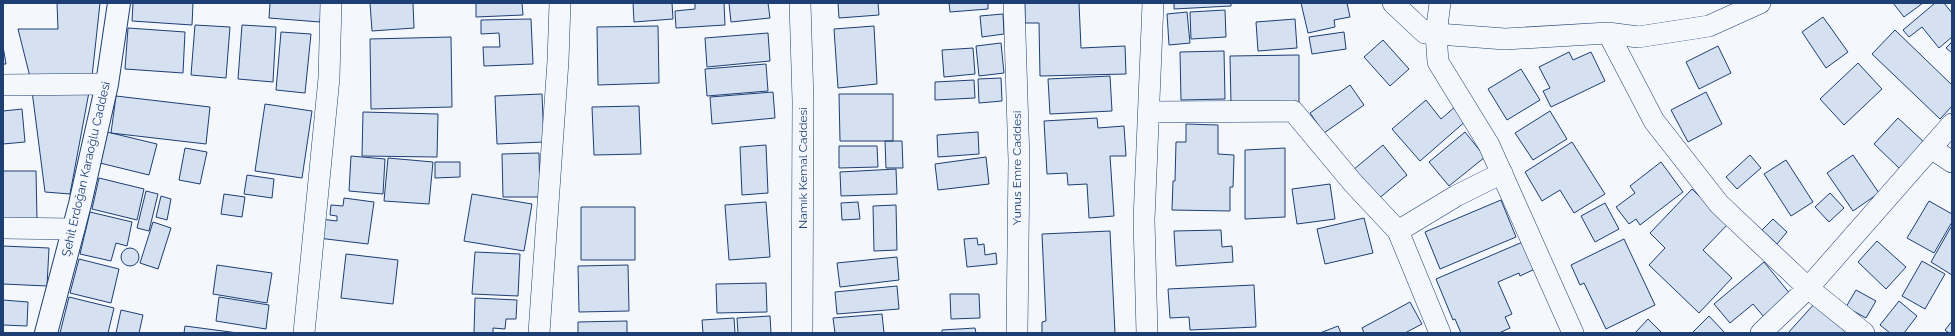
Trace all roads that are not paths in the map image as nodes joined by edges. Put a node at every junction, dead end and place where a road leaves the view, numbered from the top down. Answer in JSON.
{"nodes":[{"id":1,"x":119,"y":3,"type":"edge"},
{"id":2,"x":332,"y":3,"type":"edge"},
{"id":3,"x":560,"y":3,"type":"edge"},
{"id":4,"x":800,"y":3,"type":"edge"},
{"id":5,"x":1014,"y":3,"type":"edge"},
{"id":6,"x":1153,"y":3,"type":"edge"},
{"id":7,"x":1393,"y":3,"type":"edge"},
{"id":8,"x":1440,"y":3,"type":"edge"},
{"id":9,"x":1760,"y":3,"type":"edge"},
{"id":10,"x":1608,"y":33,"type":"junction"},
{"id":11,"x":1436,"y":34,"type":"junction"},
{"id":12,"x":107,"y":84,"type":"junction"},
{"id":13,"x":3,"y":85,"type":"edge"},
{"id":14,"x":1149,"y":112,"type":"junction"},
{"id":15,"x":1952,"y":124,"type":"edge"},
{"id":16,"x":1931,"y":148,"type":"junction"},
{"id":17,"x":1952,"y":162,"type":"edge"},
{"id":18,"x":1502,"y":173,"type":"junction"},
{"id":19,"x":3,"y":228,"type":"edge"},
{"id":20,"x":74,"y":229,"type":"junction"},
{"id":21,"x":1398,"y":231,"type":"junction"},
{"id":22,"x":1808,"y":288,"type":"junction"},
{"id":23,"x":46,"y":333,"type":"edge"},
{"id":24,"x":304,"y":333,"type":"edge"},
{"id":25,"x":539,"y":333,"type":"edge"},
{"id":26,"x":802,"y":333,"type":"edge"},
{"id":27,"x":1016,"y":333,"type":"edge"},
{"id":28,"x":1147,"y":333,"type":"edge"},
{"id":29,"x":1440,"y":333,"type":"edge"},
{"id":30,"x":1574,"y":333,"type":"edge"},
{"id":31,"x":1761,"y":333,"type":"edge"},
{"id":32,"x":1864,"y":333,"type":"edge"}],
"edges":[{"from":1,"to":12,"type":"main road","name":"Şehit Erdoğan Karaoğlu Caddesi"},
{"from":2,"to":24,"type":"street"},
{"from":3,"to":25,"type":"street"},
{"from":4,"to":26,"type":"street","name":"Namık Kemal Caddesi"},
{"from":5,"to":27,"type":"street","name":"Yunus Emre Caddesi"},
{"from":6,"to":14,"type":"street"},
{"from":7,"to":11,"type":"street"},
{"from":8,"to":11,"type":"street"},
{"from":9,"to":10,"type":"street"},
{"from":10,"to":11,"type":"street"},
{"from":10,"to":22,"type":"street"},
{"from":11,"to":18,"type":"street"},
{"from":12,"to":13,"type":"street"},
{"from":12,"to":20,"type":"main road","name":"Şehit Erdoğan Karaoğlu Caddesi"},
{"from":14,"to":21,"type":"street"},
{"from":14,"to":28,"type":"street"},
{"from":15,"to":16,"type":"street"},
{"from":16,"to":17,"type":"street"},
{"from":16,"to":22,"type":"street"},
{"from":18,"to":21,"type":"street"},
{"from":18,"to":30,"type":"street"},
{"from":19,"to":20,"type":"street"},
{"from":20,"to":23,"type":"main road","name":"Şehit Erdoğan Karaoğlu Caddesi"},
{"from":21,"to":29,"type":"street"},
{"from":22,"to":31,"type":"street"},
{"from":22,"to":32,"type":"street"}]}
